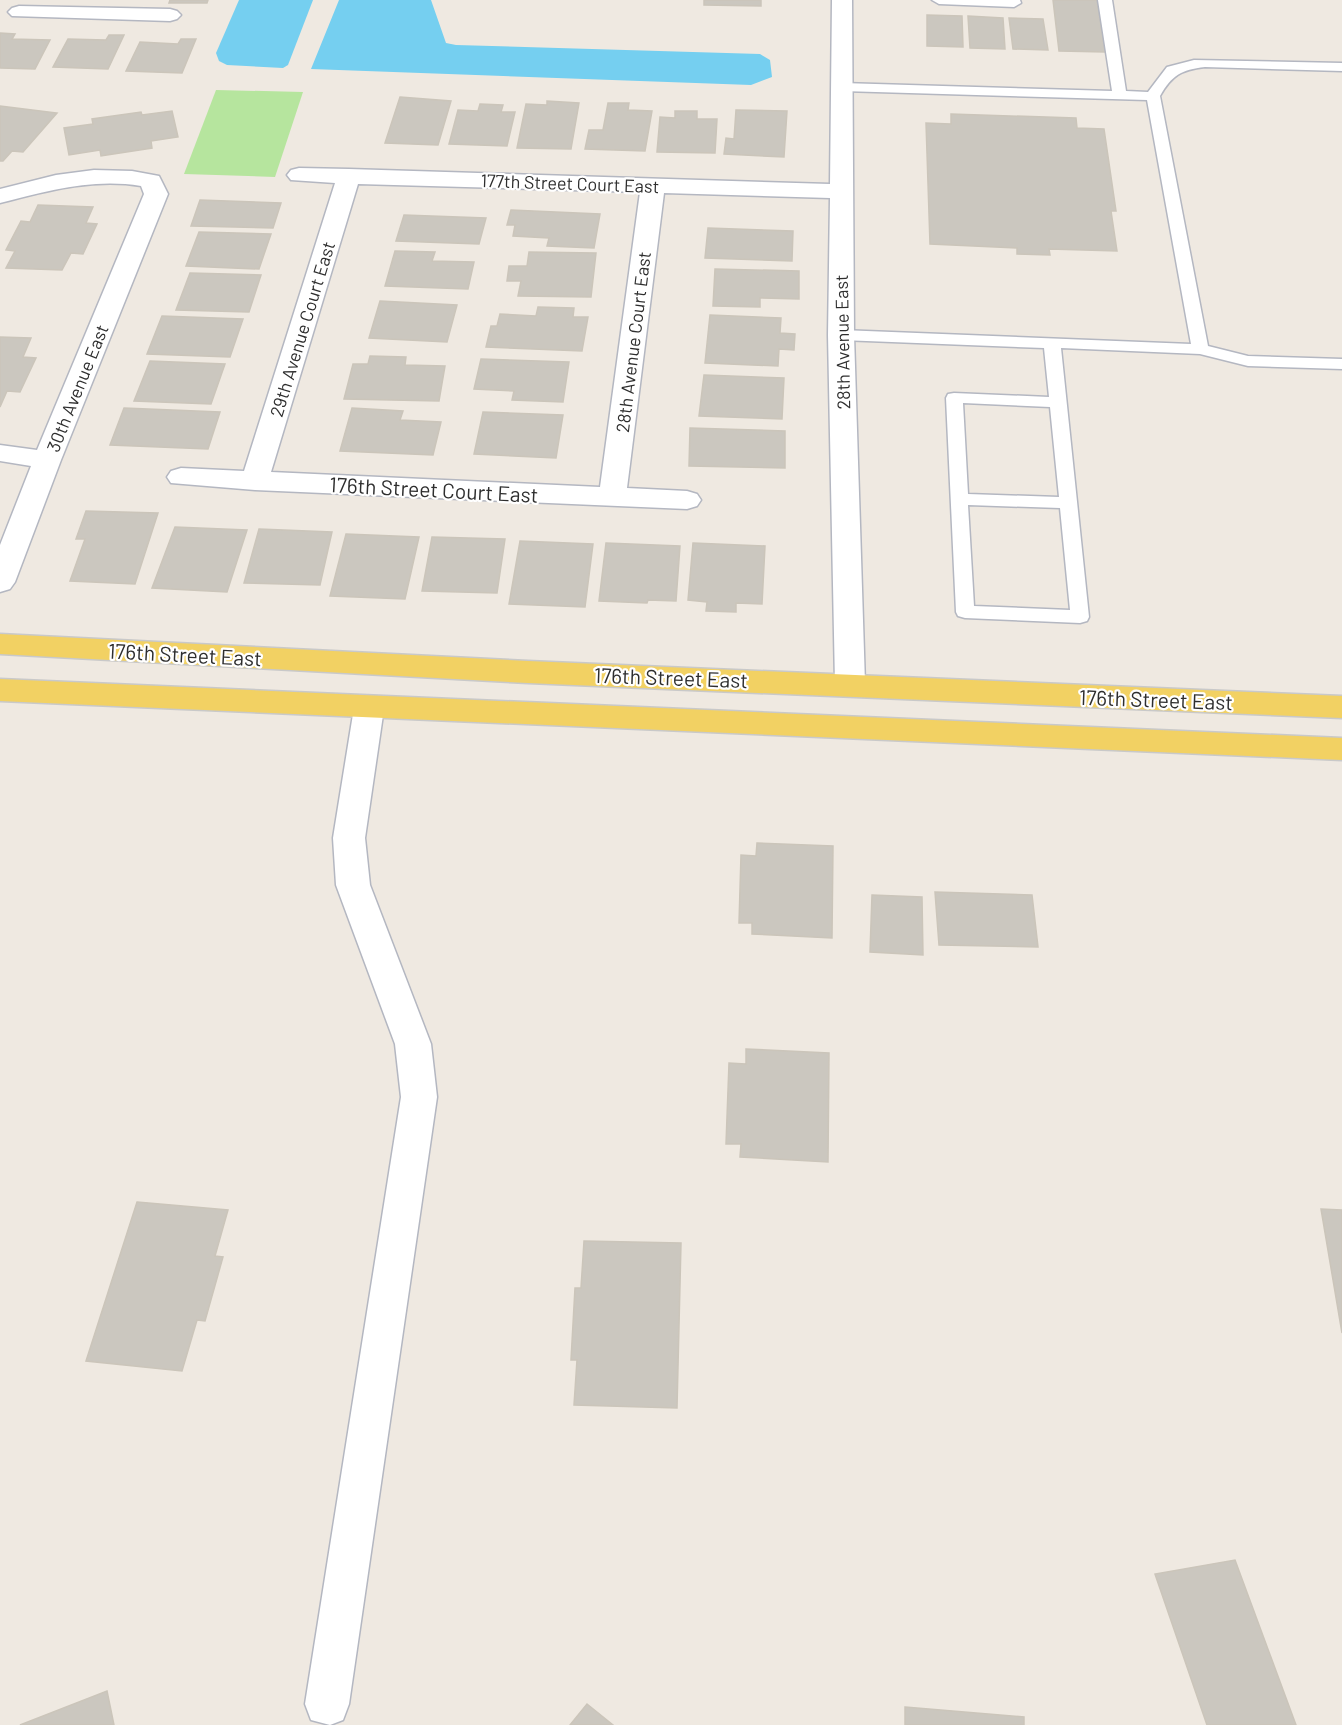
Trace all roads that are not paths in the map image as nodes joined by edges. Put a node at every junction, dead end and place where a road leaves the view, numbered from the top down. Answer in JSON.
{"nodes":[{"id":1,"x":842,"y":0,"type":"edge"},
{"id":2,"x":939,"y":0,"type":"edge"},
{"id":3,"x":1013,"y":0,"type":"edge"},
{"id":4,"x":1106,"y":0,"type":"edge"},
{"id":5,"x":97,"y":7,"type":"edge"},
{"id":6,"x":19,"y":12,"type":"dead end"},
{"id":7,"x":170,"y":15,"type":"dead end"},
{"id":8,"x":1342,"y":67,"type":"edge"},
{"id":9,"x":842,"y":87,"type":"junction"},
{"id":10,"x":1120,"y":95,"type":"junction"},
{"id":11,"x":1153,"y":96,"type":"junction"},
{"id":12,"x":299,"y":175,"type":"dead end"},
{"id":13,"x":349,"y":176,"type":"junction"},
{"id":14,"x":653,"y":186,"type":"junction"},
{"id":15,"x":841,"y":191,"type":"junction"},
{"id":16,"x":0,"y":196,"type":"edge"},
{"id":17,"x":841,"y":335,"type":"junction"},
{"id":18,"x":1052,"y":343,"type":"junction"},
{"id":19,"x":1200,"y":349,"type":"junction"},
{"id":20,"x":1342,"y":364,"type":"edge"},
{"id":21,"x":1057,"y":402,"type":"junction"},
{"id":22,"x":0,"y":453,"type":"edge"},
{"id":23,"x":47,"y":460,"type":"junction"},
{"id":24,"x":181,"y":477,"type":"dead end"},
{"id":25,"x":255,"y":481,"type":"junction"},
{"id":26,"x":612,"y":498,"type":"junction"},
{"id":27,"x":959,"y":499,"type":"junction"},
{"id":28,"x":687,"y":500,"type":"dead end"},
{"id":29,"x":1068,"y":503,"type":"junction"},
{"id":30,"x":0,"y":582,"type":"edge"},
{"id":31,"x":0,"y":644,"type":"edge"},
{"id":32,"x":850,"y":684,"type":"junction"},
{"id":33,"x":0,"y":690,"type":"edge"},
{"id":34,"x":1342,"y":707,"type":"edge"},
{"id":35,"x":369,"y":708,"type":"junction"},
{"id":36,"x":569,"y":716,"type":"junction"},
{"id":37,"x":1342,"y":750,"type":"edge"},
{"id":38,"x":327,"y":1704,"type":"dead end"}],
"edges":[{"from":1,"to":9,"type":"street","name":"28th Avenue East"},
{"from":2,"to":3,"type":"lane"},
{"from":4,"to":10,"type":"lane"},
{"from":5,"to":6,"type":"street"},
{"from":5,"to":7,"type":"street"},
{"from":8,"to":11,"type":"lane"},
{"from":9,"to":10,"type":"lane"},
{"from":9,"to":15,"type":"street","name":"28th Avenue East"},
{"from":10,"to":11,"type":"lane"},
{"from":11,"to":19,"type":"lane"},
{"from":12,"to":13,"type":"street","name":"177th Street Court East"},
{"from":13,"to":14,"type":"street","name":"177th Street Court East"},
{"from":13,"to":25,"type":"street","name":"29th Avenue Court East"},
{"from":14,"to":15,"type":"street","name":"177th Street Court East"},
{"from":14,"to":26,"type":"street","name":"28th Avenue Court East"},
{"from":15,"to":17,"type":"street","name":"28th Avenue East"},
{"from":16,"to":23,"type":"street","name":"30th Avenue East"},
{"from":17,"to":18,"type":"lane"},
{"from":17,"to":32,"type":"street","name":"28th Avenue East"},
{"from":18,"to":19,"type":"lane"},
{"from":18,"to":21,"type":"lane"},
{"from":19,"to":20,"type":"lane"},
{"from":21,"to":27,"type":"lane"},
{"from":21,"to":29,"type":"lane"},
{"from":22,"to":23,"type":"street"},
{"from":23,"to":30,"type":"street","name":"30th Avenue East"},
{"from":24,"to":25,"type":"street","name":"176th Street Court East"},
{"from":25,"to":26,"type":"street","name":"176th Street Court East"},
{"from":26,"to":28,"type":"street","name":"176th Street Court East"},
{"from":27,"to":29,"type":"lane"},
{"from":27,"to":29,"type":"lane"},
{"from":31,"to":32,"type":"main road","name":"176th Street East"},
{"from":32,"to":34,"type":"main road","name":"176th Street East"},
{"from":32,"to":36,"type":"main road"},
{"from":33,"to":35,"type":"main road","name":"176th Street East"},
{"from":35,"to":36,"type":"main road","name":"176th Street East"},
{"from":35,"to":38,"type":"street"},
{"from":36,"to":37,"type":"main road","name":"176th Street East"}]}
